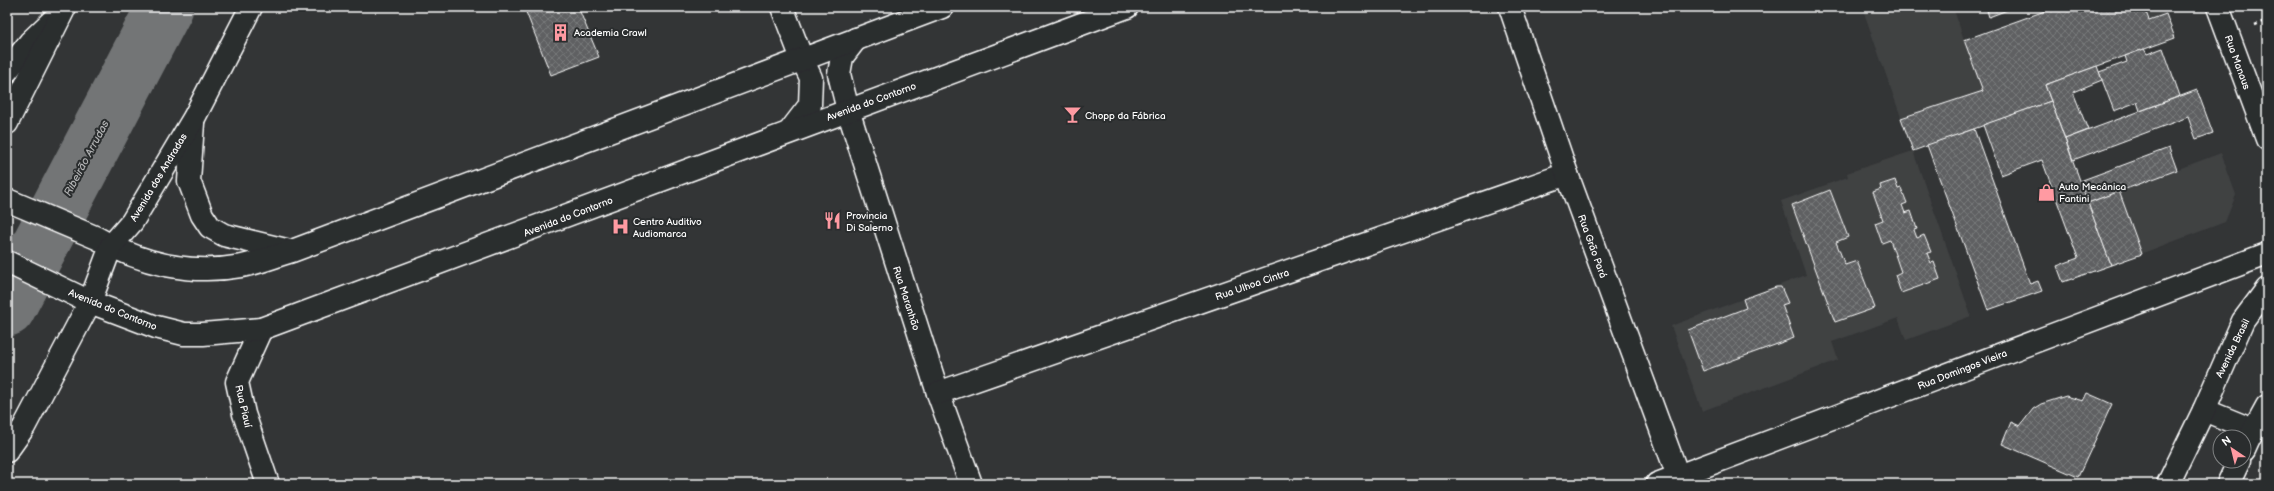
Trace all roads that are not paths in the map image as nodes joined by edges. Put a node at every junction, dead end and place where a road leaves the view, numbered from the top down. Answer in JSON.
{"nodes":[{"id":1,"x":252,"y":7,"type":"edge"},
{"id":2,"x":782,"y":7,"type":"edge"},
{"id":3,"x":942,"y":7,"type":"edge"},
{"id":4,"x":1127,"y":7,"type":"edge"},
{"id":5,"x":1510,"y":7,"type":"edge"},
{"id":6,"x":2218,"y":7,"type":"edge"},
{"id":7,"x":64,"y":8,"type":"edge"},
{"id":8,"x":856,"y":39,"type":"junction"},
{"id":9,"x":802,"y":59,"type":"junction"},
{"id":10,"x":7,"y":71,"type":"edge"},
{"id":11,"x":848,"y":110,"type":"junction"},
{"id":12,"x":194,"y":118,"type":"junction"},
{"id":13,"x":7,"y":123,"type":"edge"},
{"id":14,"x":790,"y":131,"type":"junction"},
{"id":15,"x":2267,"y":139,"type":"edge"},
{"id":16,"x":1567,"y":174,"type":"junction"},
{"id":17,"x":7,"y":200,"type":"edge"},
{"id":18,"x":104,"y":242,"type":"junction"},
{"id":19,"x":292,"y":251,"type":"junction"},
{"id":20,"x":2267,"y":254,"type":"edge"},
{"id":21,"x":7,"y":262,"type":"edge"},
{"id":22,"x":2267,"y":289,"type":"edge"},
{"id":23,"x":83,"y":299,"type":"junction"},
{"id":24,"x":261,"y":329,"type":"junction"},
{"id":25,"x":938,"y":393,"type":"junction"},
{"id":26,"x":2267,"y":406,"type":"edge"},
{"id":27,"x":2204,"y":410,"type":"junction"},
{"id":28,"x":2251,"y":429,"type":"edge"},
{"id":29,"x":2252,"y":434,"type":"edge"},
{"id":30,"x":7,"y":451,"type":"edge"},
{"id":31,"x":2235,"y":469,"type":"edge"},
{"id":32,"x":1680,"y":480,"type":"edge"},
{"id":33,"x":268,"y":484,"type":"edge"},
{"id":34,"x":971,"y":484,"type":"edge"},
{"id":35,"x":1657,"y":484,"type":"edge"},
{"id":36,"x":2168,"y":484,"type":"edge"},
{"id":37,"x":2228,"y":484,"type":"edge"}],
"edges":[{"from":1,"to":12,"type":"main road","name":"Avenida dos Andradas"},
{"from":2,"to":9,"type":"main road"},
{"from":3,"to":8,"type":"main road"},
{"from":4,"to":11,"type":"main road","name":"Avenida do Contorno"},
{"from":5,"to":16,"type":"main road","name":"Rua Grão Pará"},
{"from":6,"to":15,"type":"main road","name":"Rua Manaus"},
{"from":7,"to":10,"type":"main road"},
{"from":7,"to":13,"type":"main road"},
{"from":8,"to":9,"type":"main road"},
{"from":8,"to":11,"type":"main road","name":"Rua Maranhão"},
{"from":9,"to":14,"type":"main road"},
{"from":9,"to":19,"type":"main road"},
{"from":11,"to":14,"type":"main road","name":"Avenida do Contorno"},
{"from":11,"to":25,"type":"main road","name":"Rua Maranhão"},
{"from":12,"to":18,"type":"main road","name":"Avenida dos Andradas"},
{"from":12,"to":19,"type":"main road"},
{"from":14,"to":24,"type":"main road","name":"Avenida do Contorno"},
{"from":16,"to":25,"type":"main road","name":"Rua Ulhoa Cintra"},
{"from":16,"to":32,"type":"main road","name":"Rua Grão Pará"},
{"from":17,"to":18,"type":"main road"},
{"from":18,"to":19,"type":"main road"},
{"from":18,"to":23,"type":"main road","name":"Avenida dos Andradas"},
{"from":20,"to":32,"type":"main road","name":"Rua Domingos Vieira"},
{"from":21,"to":23,"type":"main road","name":"Avenida do Contorno"},
{"from":22,"to":27,"type":"main road","name":"Avenida Brasil"},
{"from":23,"to":24,"type":"main road","name":"Avenida do Contorno"},
{"from":23,"to":30,"type":"main road","name":"Avenida dos Andradas"},
{"from":24,"to":33,"type":"main road","name":"Rua Piauí"},
{"from":25,"to":34,"type":"main road","name":"Rua Maranhão"},
{"from":26,"to":29,"type":"main road"},
{"from":27,"to":28,"type":"main road"},
{"from":27,"to":36,"type":"main road","name":"Avenida Brasil"},
{"from":31,"to":37,"type":"main road"},
{"from":32,"to":35,"type":"main road","name":"Rua Domingos Vieira"}]}
